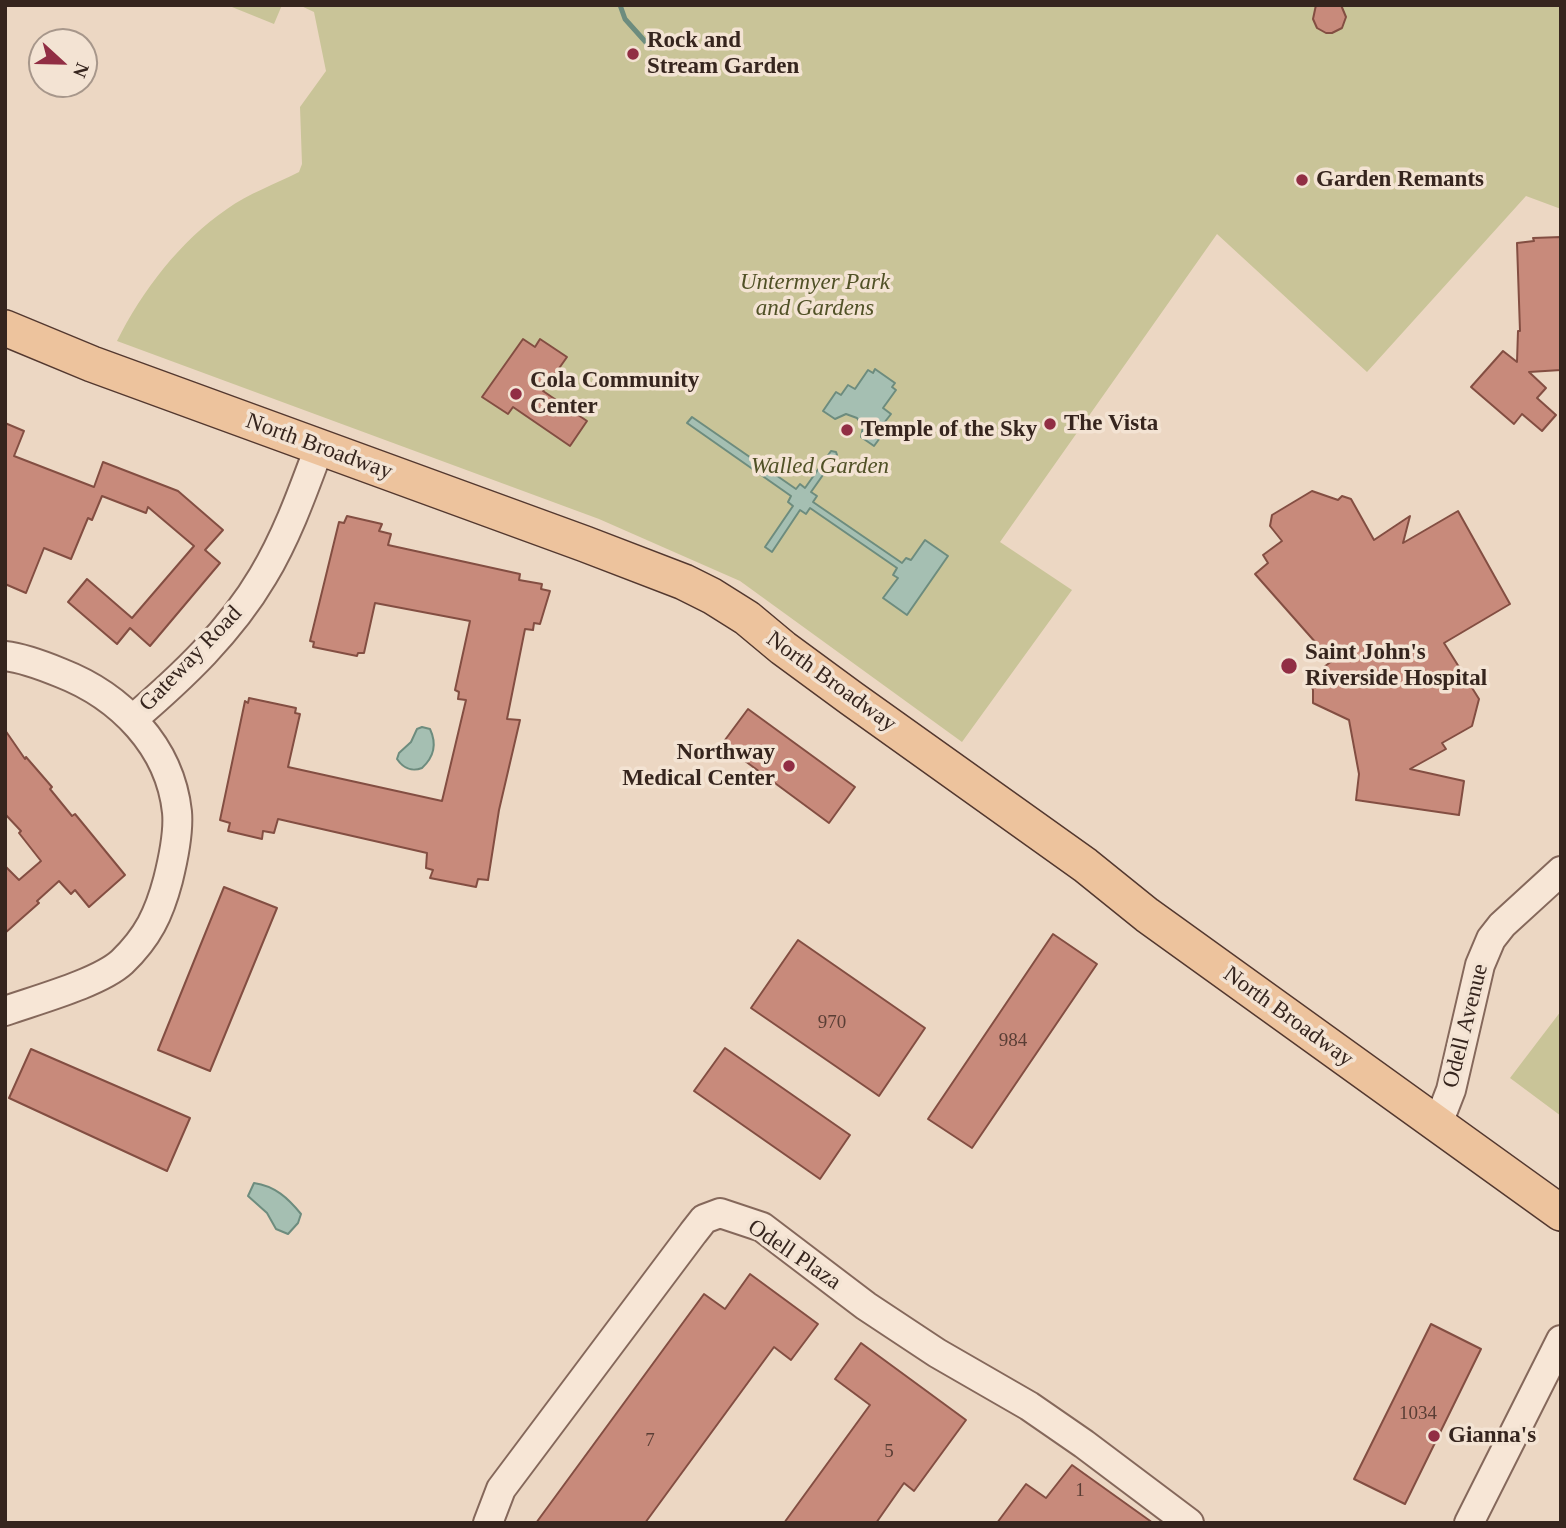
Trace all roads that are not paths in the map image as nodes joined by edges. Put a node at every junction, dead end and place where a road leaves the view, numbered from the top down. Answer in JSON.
{"nodes":[{"id":1,"x":5,"y":328,"type":"edge"},
{"id":2,"x":319,"y":447,"type":"junction"},
{"id":3,"x":5,"y":656,"type":"edge"},
{"id":4,"x":133,"y":719,"type":"junction"},
{"id":5,"x":1561,"y":871,"type":"edge"},
{"id":6,"x":5,"y":1011,"type":"edge"},
{"id":7,"x":1437,"y":1126,"type":"junction"},
{"id":8,"x":1561,"y":1213,"type":"edge"},
{"id":9,"x":1561,"y":1340,"type":"edge"},
{"id":10,"x":488,"y":1523,"type":"edge"},
{"id":11,"x":1189,"y":1523,"type":"edge"},
{"id":12,"x":1469,"y":1523,"type":"edge"}],
"edges":[{"from":1,"to":2,"type":"main road","name":"North Broadway"},
{"from":2,"to":4,"type":"street","name":"Gateway Road"},
{"from":2,"to":7,"type":"main road","name":"North Broadway"},
{"from":3,"to":4,"type":"street"},
{"from":4,"to":6,"type":"street"},
{"from":5,"to":7,"type":"street","name":"Odell Avenue"},
{"from":7,"to":8,"type":"main road","name":"North Broadway"},
{"from":9,"to":12,"type":"street"},
{"from":10,"to":11,"type":"street","name":"Odell Plaza"}]}
